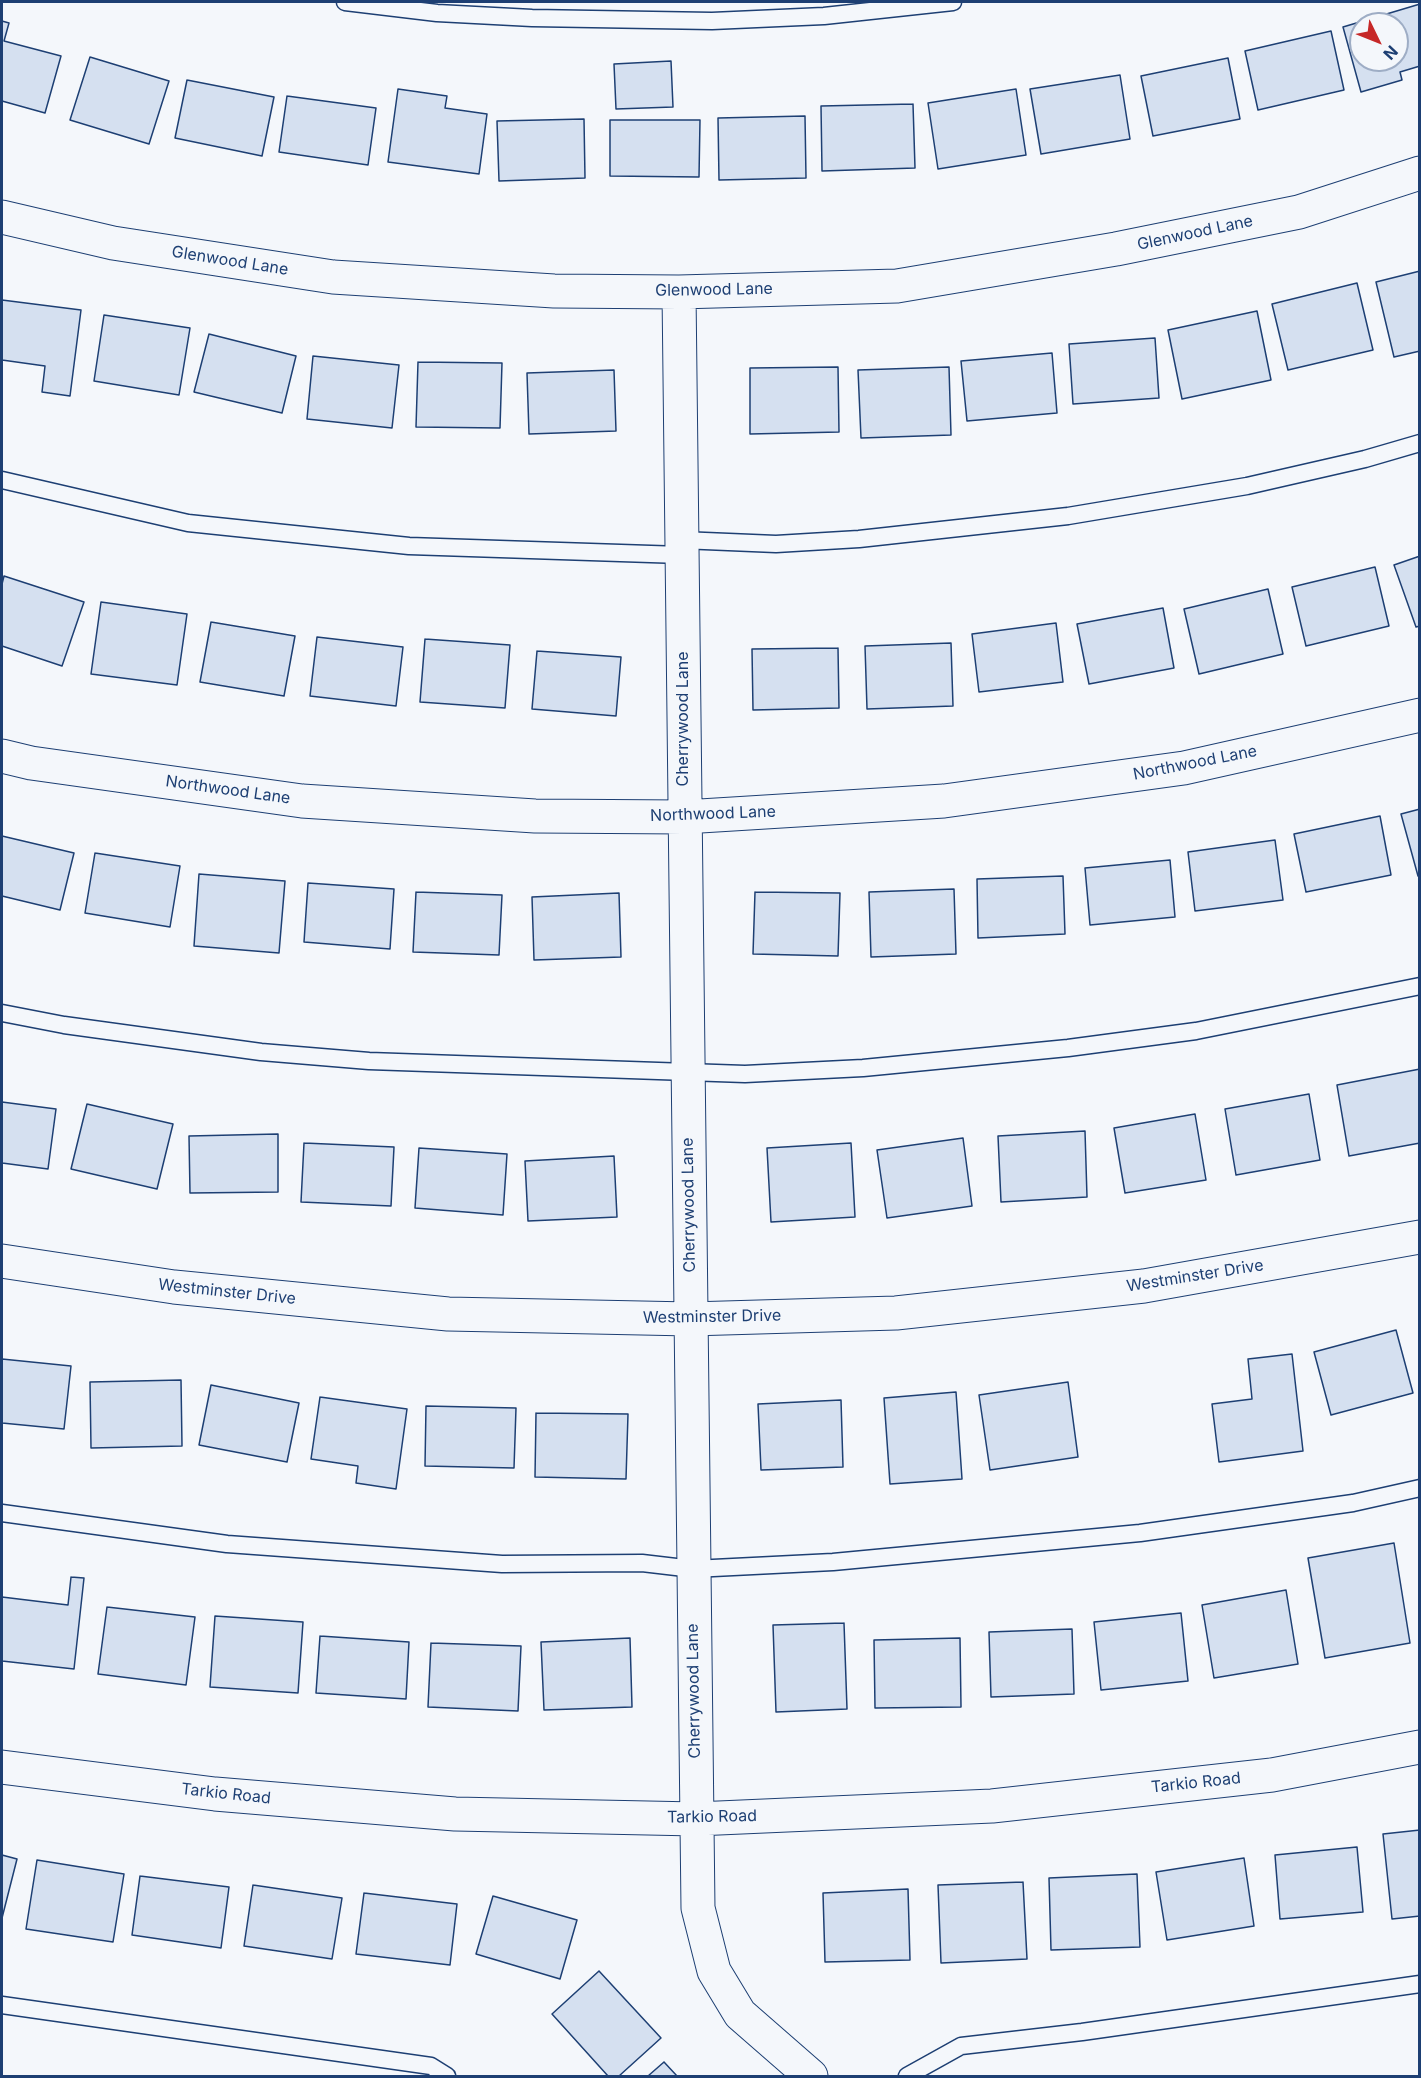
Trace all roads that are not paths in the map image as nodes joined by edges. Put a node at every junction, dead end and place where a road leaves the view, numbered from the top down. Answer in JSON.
{"nodes":[{"id":1,"x":345,"y":2,"type":"edge"},
{"id":2,"x":953,"y":2,"type":"edge"},
{"id":3,"x":1419,"y":173,"type":"edge"},
{"id":4,"x":2,"y":217,"type":"edge"},
{"id":5,"x":679,"y":292,"type":"junction"},
{"id":6,"x":1419,"y":443,"type":"edge"},
{"id":7,"x":2,"y":480,"type":"edge"},
{"id":8,"x":681,"y":547,"type":"junction"},
{"id":9,"x":1419,"y":715,"type":"edge"},
{"id":10,"x":2,"y":756,"type":"edge"},
{"id":11,"x":684,"y":818,"type":"junction"},
{"id":12,"x":1419,"y":986,"type":"edge"},
{"id":13,"x":2,"y":1013,"type":"edge"},
{"id":14,"x":687,"y":1072,"type":"junction"},
{"id":15,"x":1419,"y":1237,"type":"edge"},
{"id":16,"x":2,"y":1261,"type":"edge"},
{"id":17,"x":690,"y":1319,"type":"junction"},
{"id":18,"x":1419,"y":1488,"type":"edge"},
{"id":19,"x":2,"y":1513,"type":"edge"},
{"id":20,"x":693,"y":1569,"type":"junction"},
{"id":21,"x":1419,"y":1747,"type":"edge"},
{"id":22,"x":2,"y":1767,"type":"edge"},
{"id":23,"x":696,"y":1819,"type":"junction"},
{"id":24,"x":1419,"y":1984,"type":"edge"},
{"id":25,"x":2,"y":2005,"type":"edge"},
{"id":26,"x":447,"y":2076,"type":"edge"},
{"id":27,"x":811,"y":2076,"type":"edge"},
{"id":28,"x":907,"y":2076,"type":"edge"}],
"edges":[{"from":1,"to":2,"type":"lane"},
{"from":3,"to":5,"type":"street","name":"Glenwood Lane"},
{"from":4,"to":5,"type":"street","name":"Glenwood Lane"},
{"from":5,"to":8,"type":"street","name":"Cherrywood Lane"},
{"from":6,"to":8,"type":"lane"},
{"from":7,"to":8,"type":"lane"},
{"from":8,"to":11,"type":"street","name":"Cherrywood Lane"},
{"from":9,"to":11,"type":"street","name":"Northwood Lane"},
{"from":10,"to":11,"type":"street","name":"Northwood Lane"},
{"from":11,"to":14,"type":"street","name":"Cherrywood Lane"},
{"from":12,"to":14,"type":"lane"},
{"from":13,"to":14,"type":"lane"},
{"from":14,"to":17,"type":"street","name":"Cherrywood Lane"},
{"from":15,"to":17,"type":"street","name":"Westminster Drive"},
{"from":16,"to":17,"type":"street","name":"Westminster Drive"},
{"from":17,"to":20,"type":"street","name":"Cherrywood Lane"},
{"from":18,"to":20,"type":"lane"},
{"from":19,"to":20,"type":"lane"},
{"from":20,"to":23,"type":"street","name":"Cherrywood Lane"},
{"from":21,"to":23,"type":"street","name":"Tarkio Road"},
{"from":22,"to":23,"type":"street","name":"Tarkio Road"},
{"from":23,"to":27,"type":"street","name":"Cherrywood Lane"},
{"from":24,"to":28,"type":"lane"},
{"from":25,"to":26,"type":"lane"}]}
